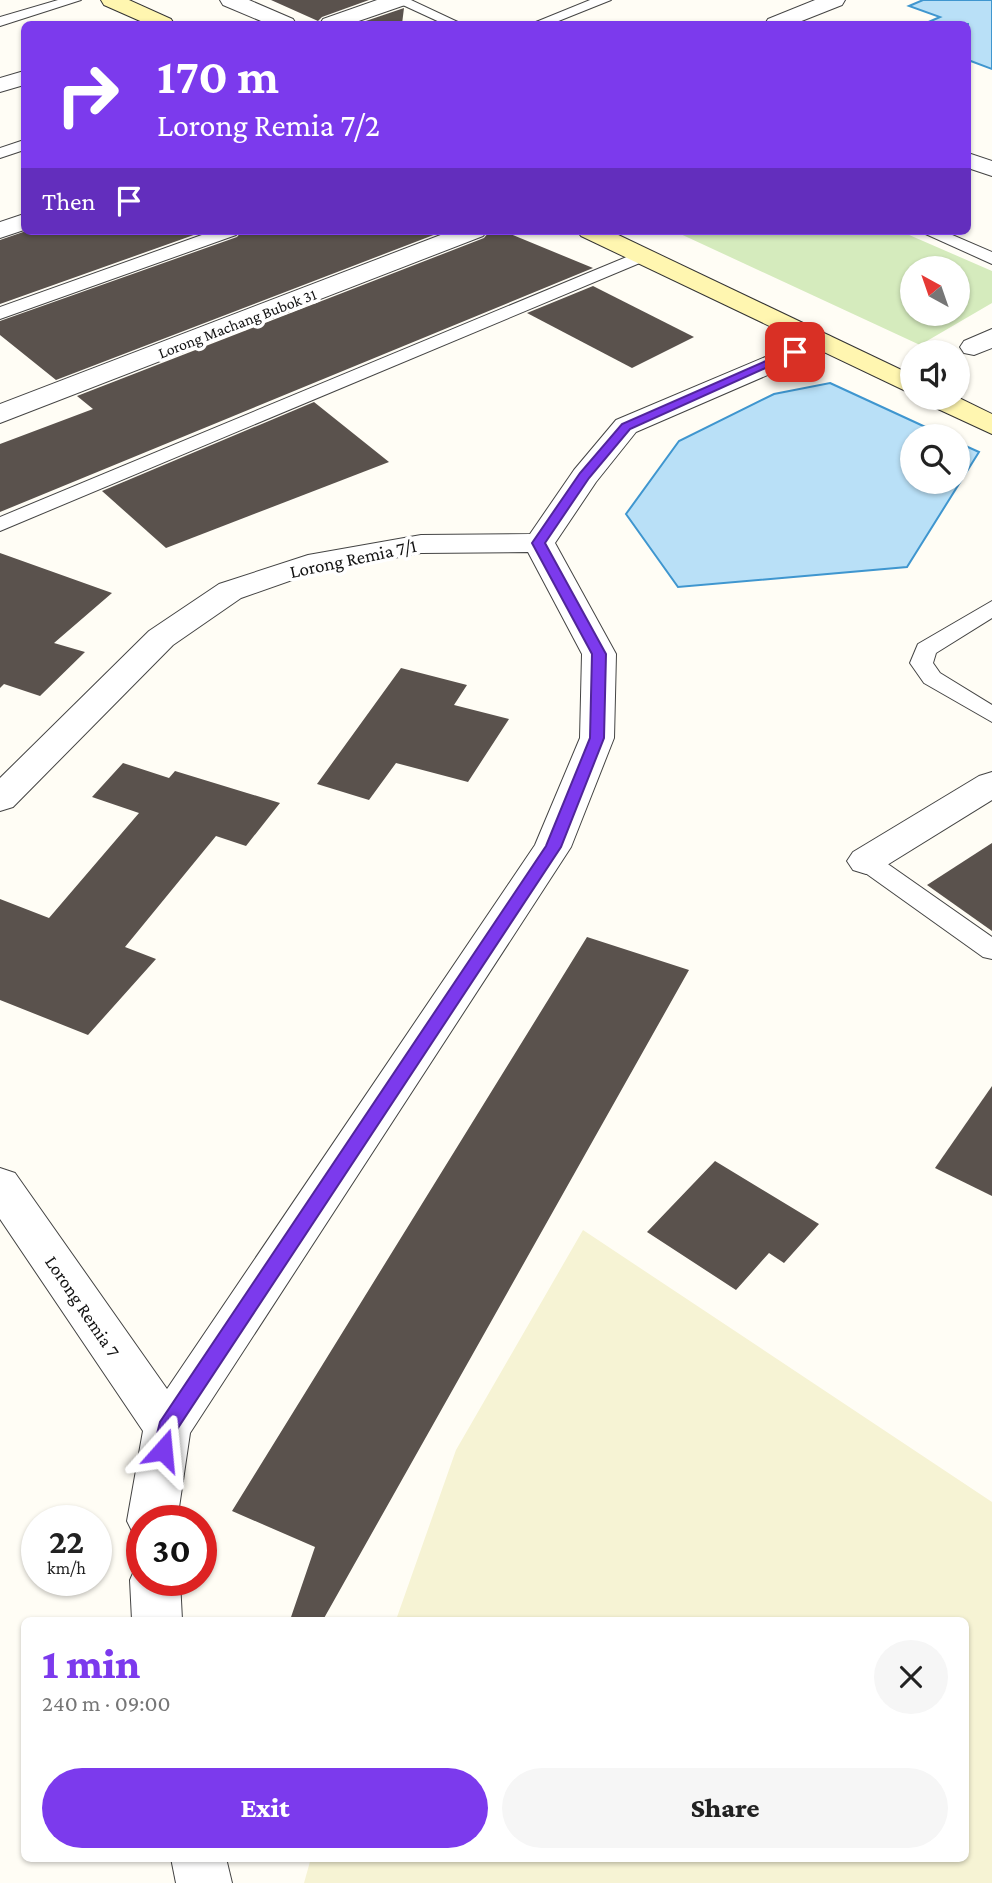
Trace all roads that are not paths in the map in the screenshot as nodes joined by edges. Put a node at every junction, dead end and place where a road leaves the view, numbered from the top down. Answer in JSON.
{"nodes":[{"id":1,"x":74,"y":0,"type":"edge"},
{"id":2,"x":112,"y":0,"type":"edge"},
{"id":3,"x":230,"y":0,"type":"edge"},
{"id":4,"x":398,"y":0,"type":"edge"},
{"id":5,"x":604,"y":0,"type":"edge"},
{"id":6,"x":834,"y":0,"type":"edge"},
{"id":7,"x":157,"y":21,"type":"edge"},
{"id":8,"x":278,"y":21,"type":"edge"},
{"id":9,"x":339,"y":21,"type":"edge"},
{"id":10,"x":448,"y":21,"type":"edge"},
{"id":11,"x":546,"y":21,"type":"edge"},
{"id":12,"x":783,"y":21,"type":"edge"},
{"id":13,"x":0,"y":22,"type":"edge"},
{"id":14,"x":21,"y":79,"type":"edge"},
{"id":15,"x":0,"y":85,"type":"edge"},
{"id":16,"x":21,"y":146,"type":"edge"},
{"id":17,"x":0,"y":153,"type":"edge"},
{"id":18,"x":971,"y":161,"type":"edge"},
{"id":19,"x":992,"y":169,"type":"edge"},
{"id":20,"x":21,"y":223,"type":"edge"},
{"id":21,"x":0,"y":230,"type":"edge"},
{"id":22,"x":219,"y":235,"type":"edge"},
{"id":23,"x":463,"y":235,"type":"edge"},
{"id":24,"x":598,"y":235,"type":"edge"},
{"id":25,"x":937,"y":235,"type":"edge"},
{"id":26,"x":641,"y":256,"type":"junction"},
{"id":27,"x":992,"y":259,"type":"edge"},
{"id":28,"x":0,"y":313,"type":"edge"},
{"id":29,"x":820,"y":341,"type":"junction"},
{"id":30,"x":900,"y":380,"type":"edge"},
{"id":31,"x":4,"y":408,"type":"edge"},
{"id":32,"x":961,"y":410,"type":"edge"},
{"id":33,"x":992,"y":425,"type":"edge"},
{"id":34,"x":0,"y":524,"type":"edge"},
{"id":35,"x":539,"y":543,"type":"junction"},
{"id":36,"x":992,"y":608,"type":"edge"},
{"id":37,"x":992,"y":715,"type":"edge"},
{"id":38,"x":992,"y":784,"type":"edge"},
{"id":39,"x":0,"y":799,"type":"edge"},
{"id":40,"x":866,"y":861,"type":"joint"},
{"id":41,"x":992,"y":950,"type":"edge"},
{"id":42,"x":0,"y":1185,"type":"edge"},
{"id":43,"x":167,"y":1428,"type":"junction"},
{"id":44,"x":155,"y":1505,"type":"edge"},
{"id":45,"x":156,"y":1596,"type":"edge"},
{"id":46,"x":157,"y":1617,"type":"edge"},
{"id":47,"x":199,"y":1862,"type":"edge"},
{"id":48,"x":204,"y":1883,"type":"edge"}],
"edges":[{"from":1,"to":13,"type":"lane"},
{"from":2,"to":7,"type":"street"},
{"from":3,"to":8,"type":"street"},
{"from":4,"to":9,"type":"street"},
{"from":4,"to":10,"type":"lane"},
{"from":5,"to":11,"type":"lane"},
{"from":6,"to":12,"type":"street"},
{"from":14,"to":15,"type":"street"},
{"from":16,"to":17,"type":"lane"},
{"from":18,"to":19,"type":"street"},
{"from":20,"to":21,"type":"street"},
{"from":22,"to":28,"type":"lane"},
{"from":23,"to":31,"type":"street","name":"Lorong Machang Bubok 31"},
{"from":24,"to":26,"type":"street"},
{"from":25,"to":27,"type":"lane"},
{"from":26,"to":29,"type":"street"},
{"from":26,"to":34,"type":"lane"},
{"from":29,"to":30,"type":"street"},
{"from":29,"to":35,"type":"street"},
{"from":32,"to":33,"type":"street"},
{"from":35,"to":39,"type":"street","name":"Lorong Remia 7/1"},
{"from":35,"to":43,"type":"street"},
{"from":36,"to":37,"type":"lane"},
{"from":38,"to":40,"type":"street"},
{"from":40,"to":41,"type":"lane"},
{"from":42,"to":43,"type":"street","name":"Lorong Remia 7"},
{"from":43,"to":44,"type":"street"},
{"from":45,"to":46,"type":"street"},
{"from":47,"to":48,"type":"street"}]}
